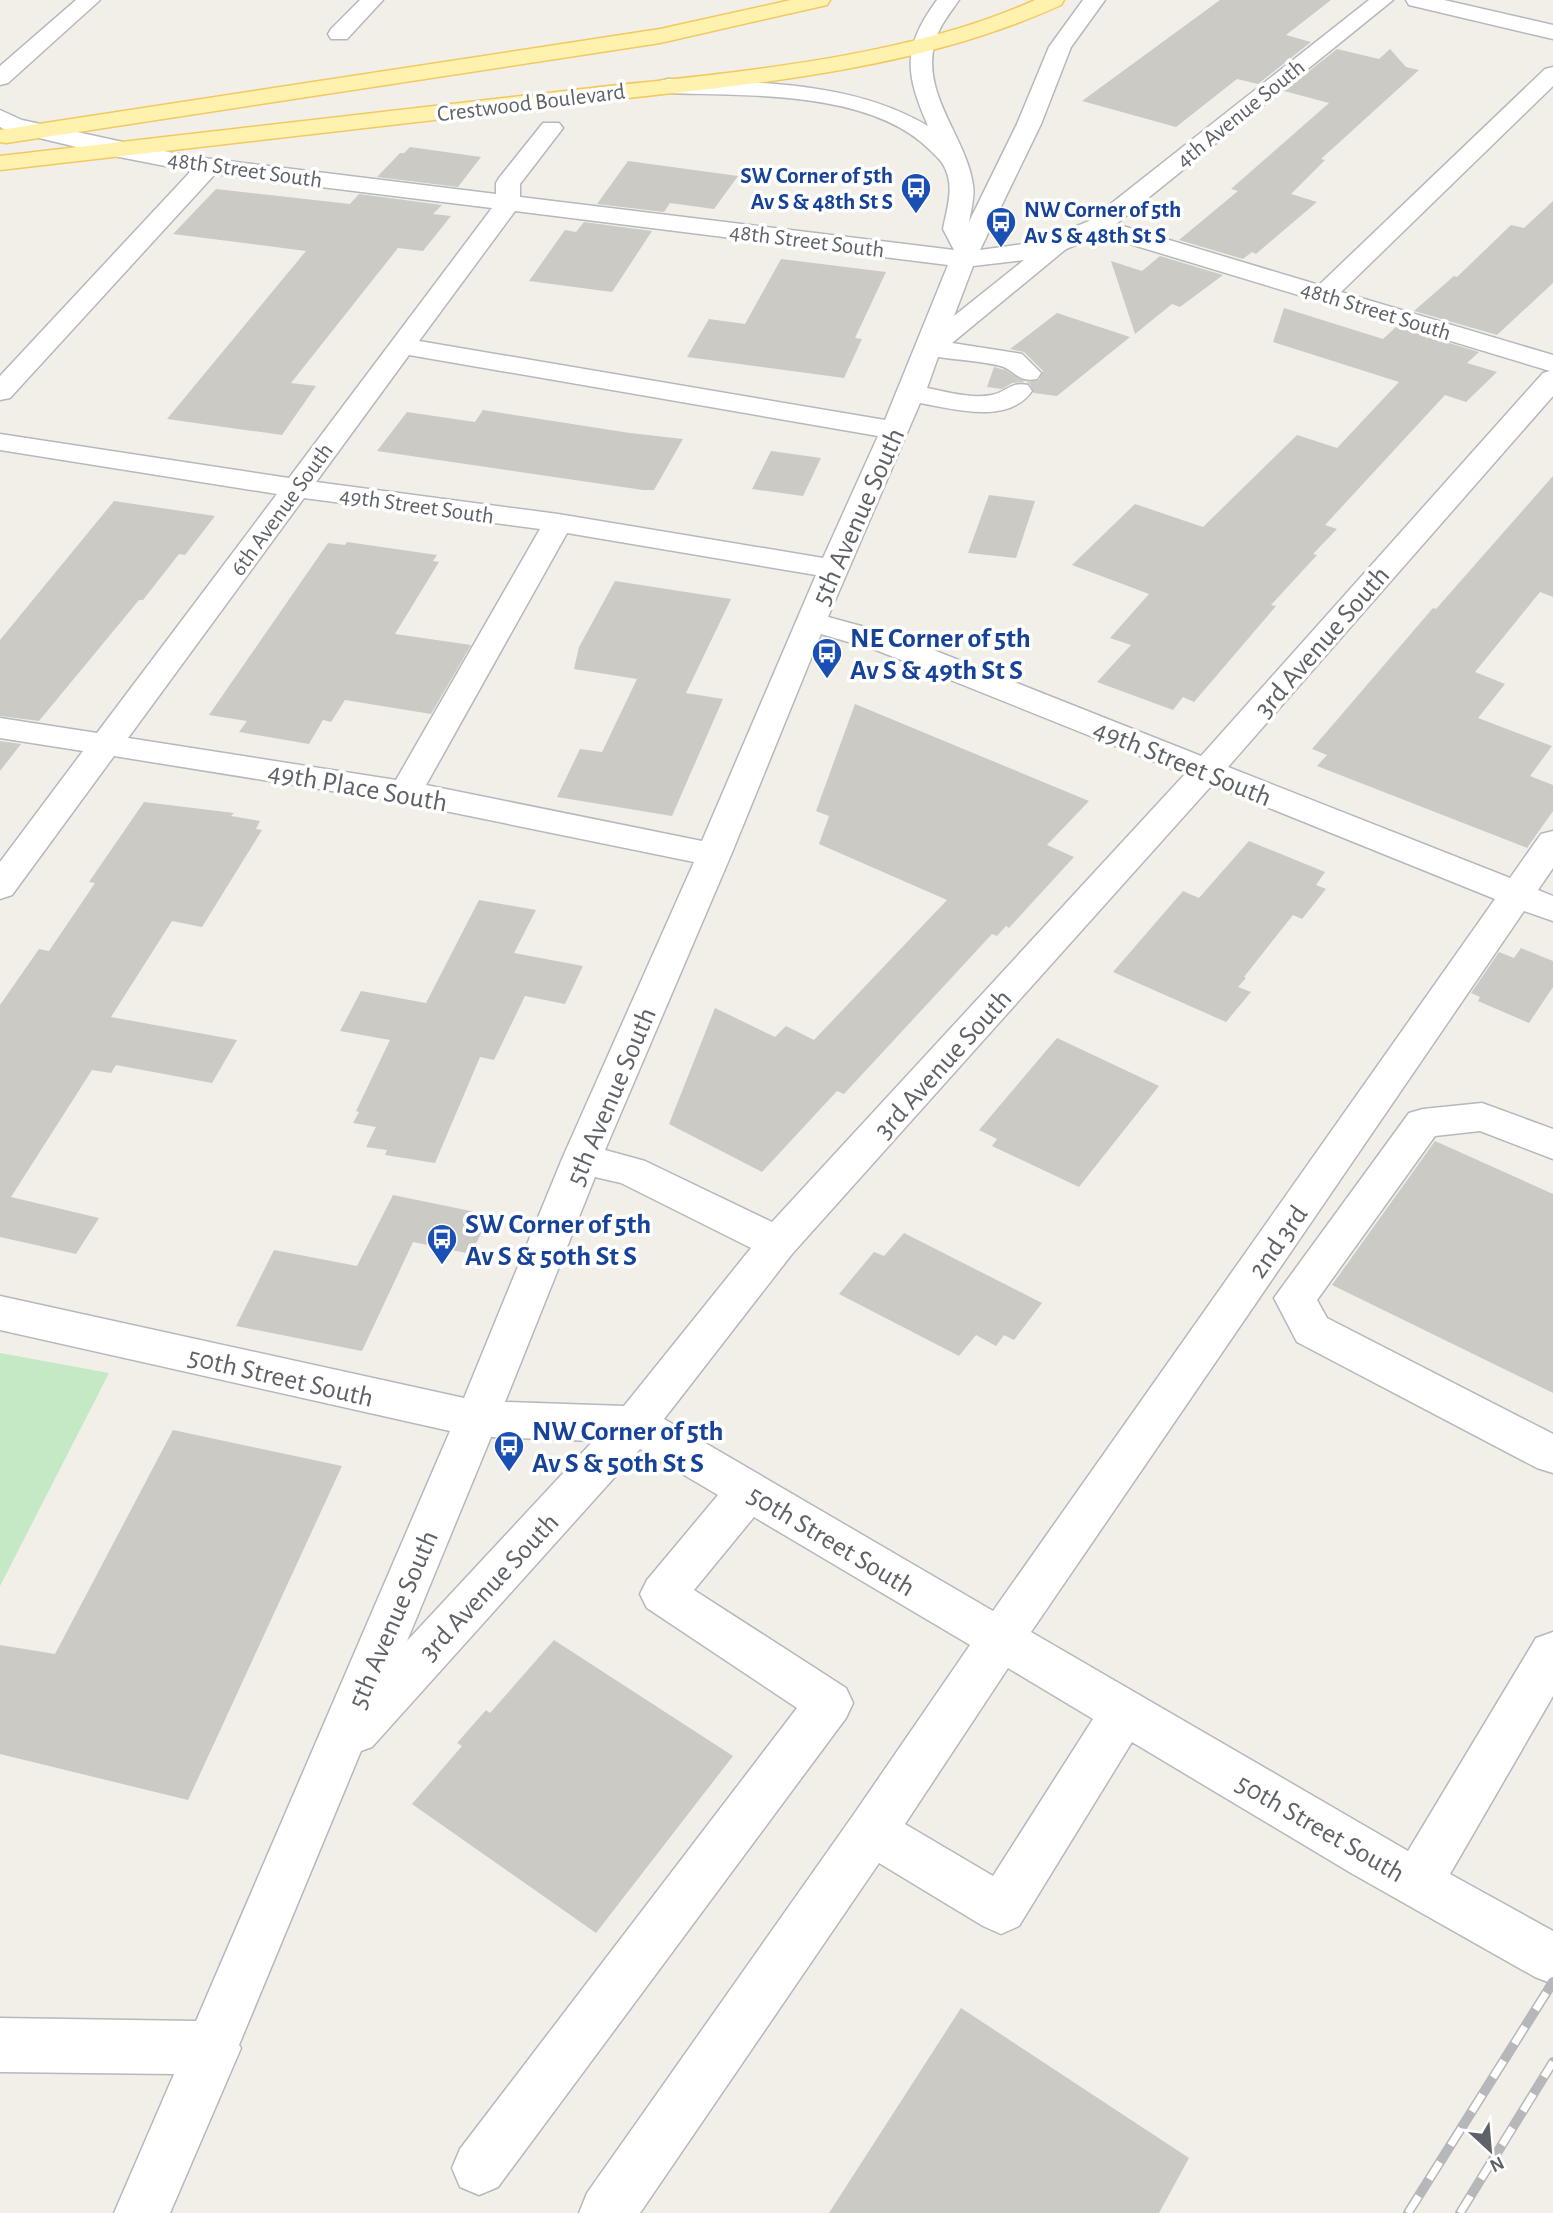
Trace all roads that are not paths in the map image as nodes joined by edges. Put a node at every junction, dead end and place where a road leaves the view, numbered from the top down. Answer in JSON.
{"nodes":[{"id":1,"x":89,"y":0,"type":"edge"},
{"id":2,"x":373,"y":0,"type":"edge"},
{"id":3,"x":819,"y":0,"type":"edge"},
{"id":4,"x":948,"y":0,"type":"edge"},
{"id":5,"x":1053,"y":0,"type":"edge"},
{"id":6,"x":1094,"y":0,"type":"edge"},
{"id":7,"x":1382,"y":0,"type":"edge"},
{"id":8,"x":1417,"y":0,"type":"edge"},
{"id":9,"x":1553,"y":32,"type":"edge"},
{"id":10,"x":339,"y":34,"type":"dead end"},
{"id":11,"x":922,"y":46,"type":"junction"},
{"id":12,"x":1553,"y":74,"type":"edge"},
{"id":13,"x":0,"y":78,"type":"edge"},
{"id":14,"x":668,"y":86,"type":"junction"},
{"id":15,"x":0,"y":117,"type":"edge"},
{"id":16,"x":551,"y":128,"type":"dead end"},
{"id":17,"x":43,"y":131,"type":"junction"},
{"id":18,"x":0,"y":137,"type":"edge"},
{"id":19,"x":114,"y":149,"type":"junction"},
{"id":20,"x":955,"y":162,"type":"junction"},
{"id":21,"x":0,"y":163,"type":"edge"},
{"id":22,"x":209,"y":166,"type":"junction"},
{"id":23,"x":508,"y":203,"type":"junction"},
{"id":24,"x":1098,"y":226,"type":"junction"},
{"id":25,"x":1058,"y":246,"type":"junction"},
{"id":26,"x":965,"y":256,"type":"junction"},
{"id":27,"x":1324,"y":294,"type":"junction"},
{"id":28,"x":400,"y":346,"type":"junction"},
{"id":29,"x":930,"y":348,"type":"junction"},
{"id":30,"x":1553,"y":364,"type":"edge"},
{"id":31,"x":1553,"y":379,"type":"edge"},
{"id":32,"x":0,"y":392,"type":"edge"},
{"id":33,"x":911,"y":393,"type":"junction"},
{"id":34,"x":895,"y":430,"type":"junction"},
{"id":35,"x":0,"y":442,"type":"edge"},
{"id":36,"x":296,"y":488,"type":"junction"},
{"id":37,"x":558,"y":523,"type":"junction"},
{"id":38,"x":834,"y":569,"type":"junction"},
{"id":39,"x":811,"y":622,"type":"junction"},
{"id":40,"x":0,"y":728,"type":"edge"},
{"id":41,"x":106,"y":745,"type":"junction"},
{"id":42,"x":1206,"y":771,"type":"junction"},
{"id":43,"x":406,"y":792,"type":"junction"},
{"id":44,"x":1553,"y":842,"type":"edge"},
{"id":45,"x":713,"y":855,"type":"junction"},
{"id":46,"x":0,"y":887,"type":"edge"},
{"id":47,"x":1535,"y":902,"type":"edge"},
{"id":48,"x":1553,"y":1144,"type":"edge"},
{"id":49,"x":582,"y":1159,"type":"junction"},
{"id":50,"x":778,"y":1243,"type":"junction"},
{"id":51,"x":0,"y":1313,"type":"edge"},
{"id":52,"x":477,"y":1419,"type":"junction"},
{"id":53,"x":635,"y":1424,"type":"junction"},
{"id":54,"x":1553,"y":1455,"type":"edge"},
{"id":55,"x":748,"y":1491,"type":"junction"},
{"id":56,"x":1000,"y":1640,"type":"junction"},
{"id":57,"x":1553,"y":1653,"type":"edge"},
{"id":58,"x":1124,"y":1712,"type":"junction"},
{"id":59,"x":336,"y":1751,"type":"junction"},
{"id":60,"x":872,"y":1831,"type":"junction"},
{"id":61,"x":1417,"y":1882,"type":"junction"},
{"id":62,"x":1553,"y":1959,"type":"edge"},
{"id":63,"x":0,"y":2045,"type":"edge"},
{"id":64,"x":214,"y":2049,"type":"junction"},
{"id":65,"x":479,"y":2168,"type":"dead end"},
{"id":66,"x":142,"y":2213,"type":"edge"},
{"id":67,"x":607,"y":2213,"type":"edge"}],
"edges":[{"from":1,"to":13,"type":"street"},
{"from":2,"to":10,"type":"street"},
{"from":3,"to":17,"type":"main road","name":"Crestwood Boulevard"},
{"from":4,"to":11,"type":"street"},
{"from":5,"to":11,"type":"main road","name":"Crestwood Boulevard"},
{"from":6,"to":26,"type":"street","name":"5th Avenue South"},
{"from":7,"to":24,"type":"street","name":"4th Avenue South"},
{"from":8,"to":9,"type":"street"},
{"from":11,"to":14,"type":"main road","name":"Crestwood Boulevard"},
{"from":11,"to":20,"type":"street"},
{"from":12,"to":27,"type":"street"},
{"from":14,"to":19,"type":"main road","name":"Crestwood Boulevard"},
{"from":14,"to":20,"type":"street"},
{"from":15,"to":17,"type":"street","name":"48th Street South"},
{"from":16,"to":23,"type":"street","name":"6th Avenue South"},
{"from":17,"to":18,"type":"main road","name":"Crestwood Boulevard"},
{"from":17,"to":19,"type":"street","name":"48th Street South"},
{"from":19,"to":21,"type":"main road","name":"Crestwood Boulevard"},
{"from":19,"to":22,"type":"street","name":"48th Street South"},
{"from":20,"to":26,"type":"street"},
{"from":22,"to":23,"type":"street","name":"48th Street South"},
{"from":22,"to":32,"type":"street"},
{"from":23,"to":26,"type":"street","name":"48th Street South"},
{"from":23,"to":28,"type":"street","name":"6th Avenue South"},
{"from":24,"to":25,"type":"street","name":"48th Street South"},
{"from":24,"to":27,"type":"street","name":"48th Street South"},
{"from":25,"to":26,"type":"street","name":"48th Street South"},
{"from":25,"to":29,"type":"street"},
{"from":26,"to":29,"type":"street","name":"5th Avenue South"},
{"from":27,"to":30,"type":"street","name":"48th Street South"},
{"from":28,"to":34,"type":"street"},
{"from":28,"to":36,"type":"street","name":"6th Avenue South"},
{"from":29,"to":33,"type":"street","name":"5th Avenue South"},
{"from":29,"to":33,"type":"street"},
{"from":31,"to":42,"type":"street","name":"3rd Avenue South"},
{"from":33,"to":34,"type":"street","name":"5th Avenue South"},
{"from":34,"to":38,"type":"street","name":"5th Avenue South"},
{"from":35,"to":36,"type":"street","name":"49th Street South"},
{"from":36,"to":37,"type":"street","name":"49th Street South"},
{"from":36,"to":41,"type":"street","name":"6th Avenue South"},
{"from":37,"to":38,"type":"street","name":"49th Street South"},
{"from":37,"to":43,"type":"street"},
{"from":38,"to":39,"type":"street","name":"5th Avenue South"},
{"from":39,"to":42,"type":"street","name":"49th Street South"},
{"from":39,"to":45,"type":"street","name":"5th Avenue South"},
{"from":40,"to":41,"type":"street","name":"49th Place South"},
{"from":41,"to":43,"type":"street","name":"49th Place South"},
{"from":41,"to":46,"type":"street","name":"6th Avenue South"},
{"from":42,"to":47,"type":"street","name":"49th Street South"},
{"from":42,"to":50,"type":"street","name":"3rd Avenue South"},
{"from":43,"to":45,"type":"street","name":"49th Place South"},
{"from":44,"to":47,"type":"street","name":"2nd 3rd"},
{"from":45,"to":49,"type":"street","name":"5th Avenue South"},
{"from":47,"to":56,"type":"street","name":"2nd 3rd"},
{"from":48,"to":54,"type":"street"},
{"from":49,"to":50,"type":"street"},
{"from":49,"to":52,"type":"street","name":"5th Avenue South"},
{"from":50,"to":53,"type":"street","name":"3rd Avenue South"},
{"from":51,"to":52,"type":"street","name":"50th Street South"},
{"from":52,"to":53,"type":"street","name":"50th Street South"},
{"from":52,"to":59,"type":"street","name":"5th Avenue South"},
{"from":53,"to":55,"type":"street","name":"50th Street South"},
{"from":53,"to":59,"type":"street","name":"3rd Avenue South"},
{"from":55,"to":56,"type":"street","name":"50th Street South"},
{"from":55,"to":65,"type":"street"},
{"from":56,"to":58,"type":"street","name":"50th Street South"},
{"from":56,"to":60,"type":"street","name":"2nd 3rd"},
{"from":57,"to":61,"type":"street"},
{"from":58,"to":60,"type":"street"},
{"from":58,"to":61,"type":"street","name":"50th Street South"},
{"from":59,"to":64,"type":"street","name":"5th Avenue South"},
{"from":60,"to":67,"type":"street","name":"2nd 3rd"},
{"from":61,"to":62,"type":"street","name":"50th Street South"},
{"from":63,"to":64,"type":"street"},
{"from":64,"to":66,"type":"street","name":"5th Avenue South"}]}
